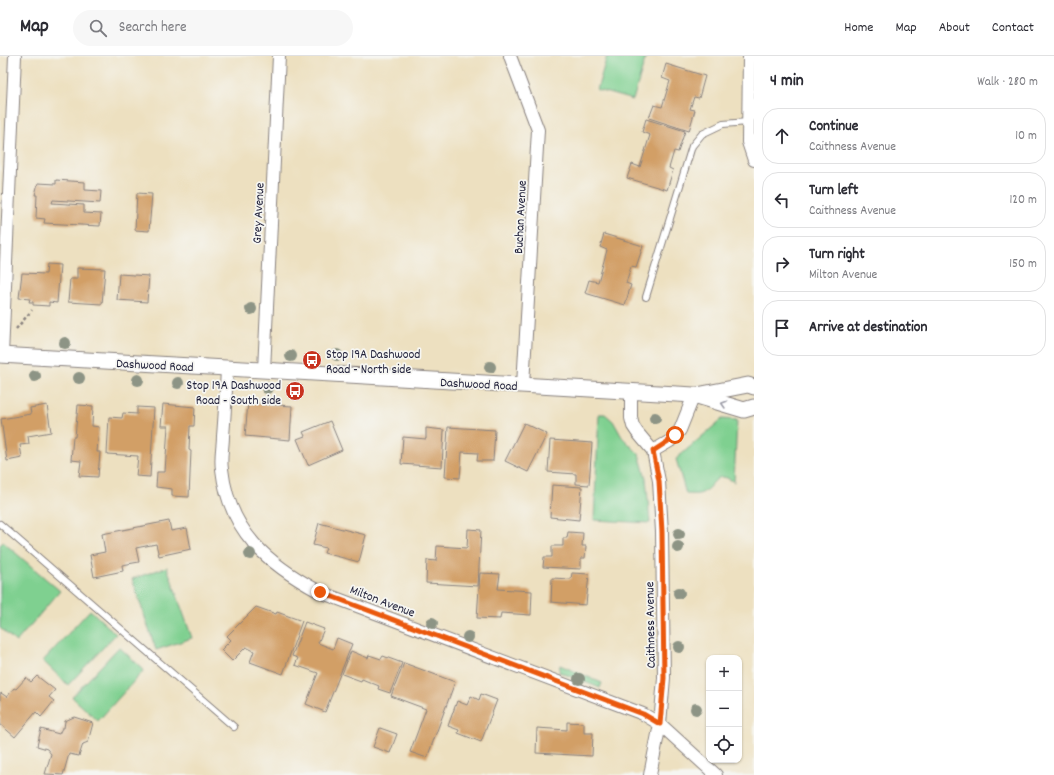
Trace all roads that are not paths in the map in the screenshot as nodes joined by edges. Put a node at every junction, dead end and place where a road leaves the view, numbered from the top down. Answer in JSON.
{"nodes":[{"id":1,"x":15,"y":56,"type":"edge"},
{"id":2,"x":279,"y":56,"type":"edge"},
{"id":3,"x":510,"y":56,"type":"edge"},
{"id":4,"x":749,"y":56,"type":"edge"},
{"id":5,"x":748,"y":122,"type":"junction"},
{"id":6,"x":754,"y":160,"type":"edge"},
{"id":7,"x":646,"y":298,"type":"dead end"},
{"id":8,"x":1,"y":355,"type":"edge"},
{"id":9,"x":227,"y":368,"type":"junction"},
{"id":10,"x":264,"y":370,"type":"junction"},
{"id":11,"x":523,"y":385,"type":"junction"},
{"id":12,"x":754,"y":387,"type":"edge"},
{"id":13,"x":631,"y":392,"type":"junction"},
{"id":14,"x":694,"y":395,"type":"junction"},
{"id":15,"x":754,"y":407,"type":"edge"},
{"id":16,"x":653,"y":451,"type":"junction"},
{"id":17,"x":0,"y":524,"type":"edge"},
{"id":18,"x":660,"y":724,"type":"junction"},
{"id":19,"x":234,"y":727,"type":"dead end"},
{"id":20,"x":650,"y":775,"type":"edge"},
{"id":21,"x":716,"y":775,"type":"edge"}],
"edges":[{"from":1,"to":8,"type":"street"},
{"from":2,"to":10,"type":"street","name":"Grey Avenue"},
{"from":3,"to":11,"type":"street","name":"Buchan Avenue"},
{"from":4,"to":5,"type":"street"},
{"from":5,"to":6,"type":"street"},
{"from":5,"to":7,"type":"lane"},
{"from":8,"to":9,"type":"street","name":"Dashwood Road"},
{"from":9,"to":10,"type":"street","name":"Dashwood Road"},
{"from":9,"to":18,"type":"street","name":"Milton Avenue"},
{"from":10,"to":11,"type":"street","name":"Dashwood Road"},
{"from":11,"to":13,"type":"street","name":"Dashwood Road"},
{"from":12,"to":14,"type":"street","name":"Dashwood Road"},
{"from":13,"to":14,"type":"street","name":"Dashwood Road"},
{"from":13,"to":16,"type":"street","name":"Caithness Avenue"},
{"from":15,"to":14,"type":"street","name":"Dashwood Road","one_way":true},
{"from":14,"to":16,"type":"street"},
{"from":16,"to":18,"type":"street","name":"Caithness Avenue"},
{"from":17,"to":19,"type":"lane"},
{"from":18,"to":20,"type":"street","name":"Caithness Avenue"},
{"from":18,"to":21,"type":"street"}]}
